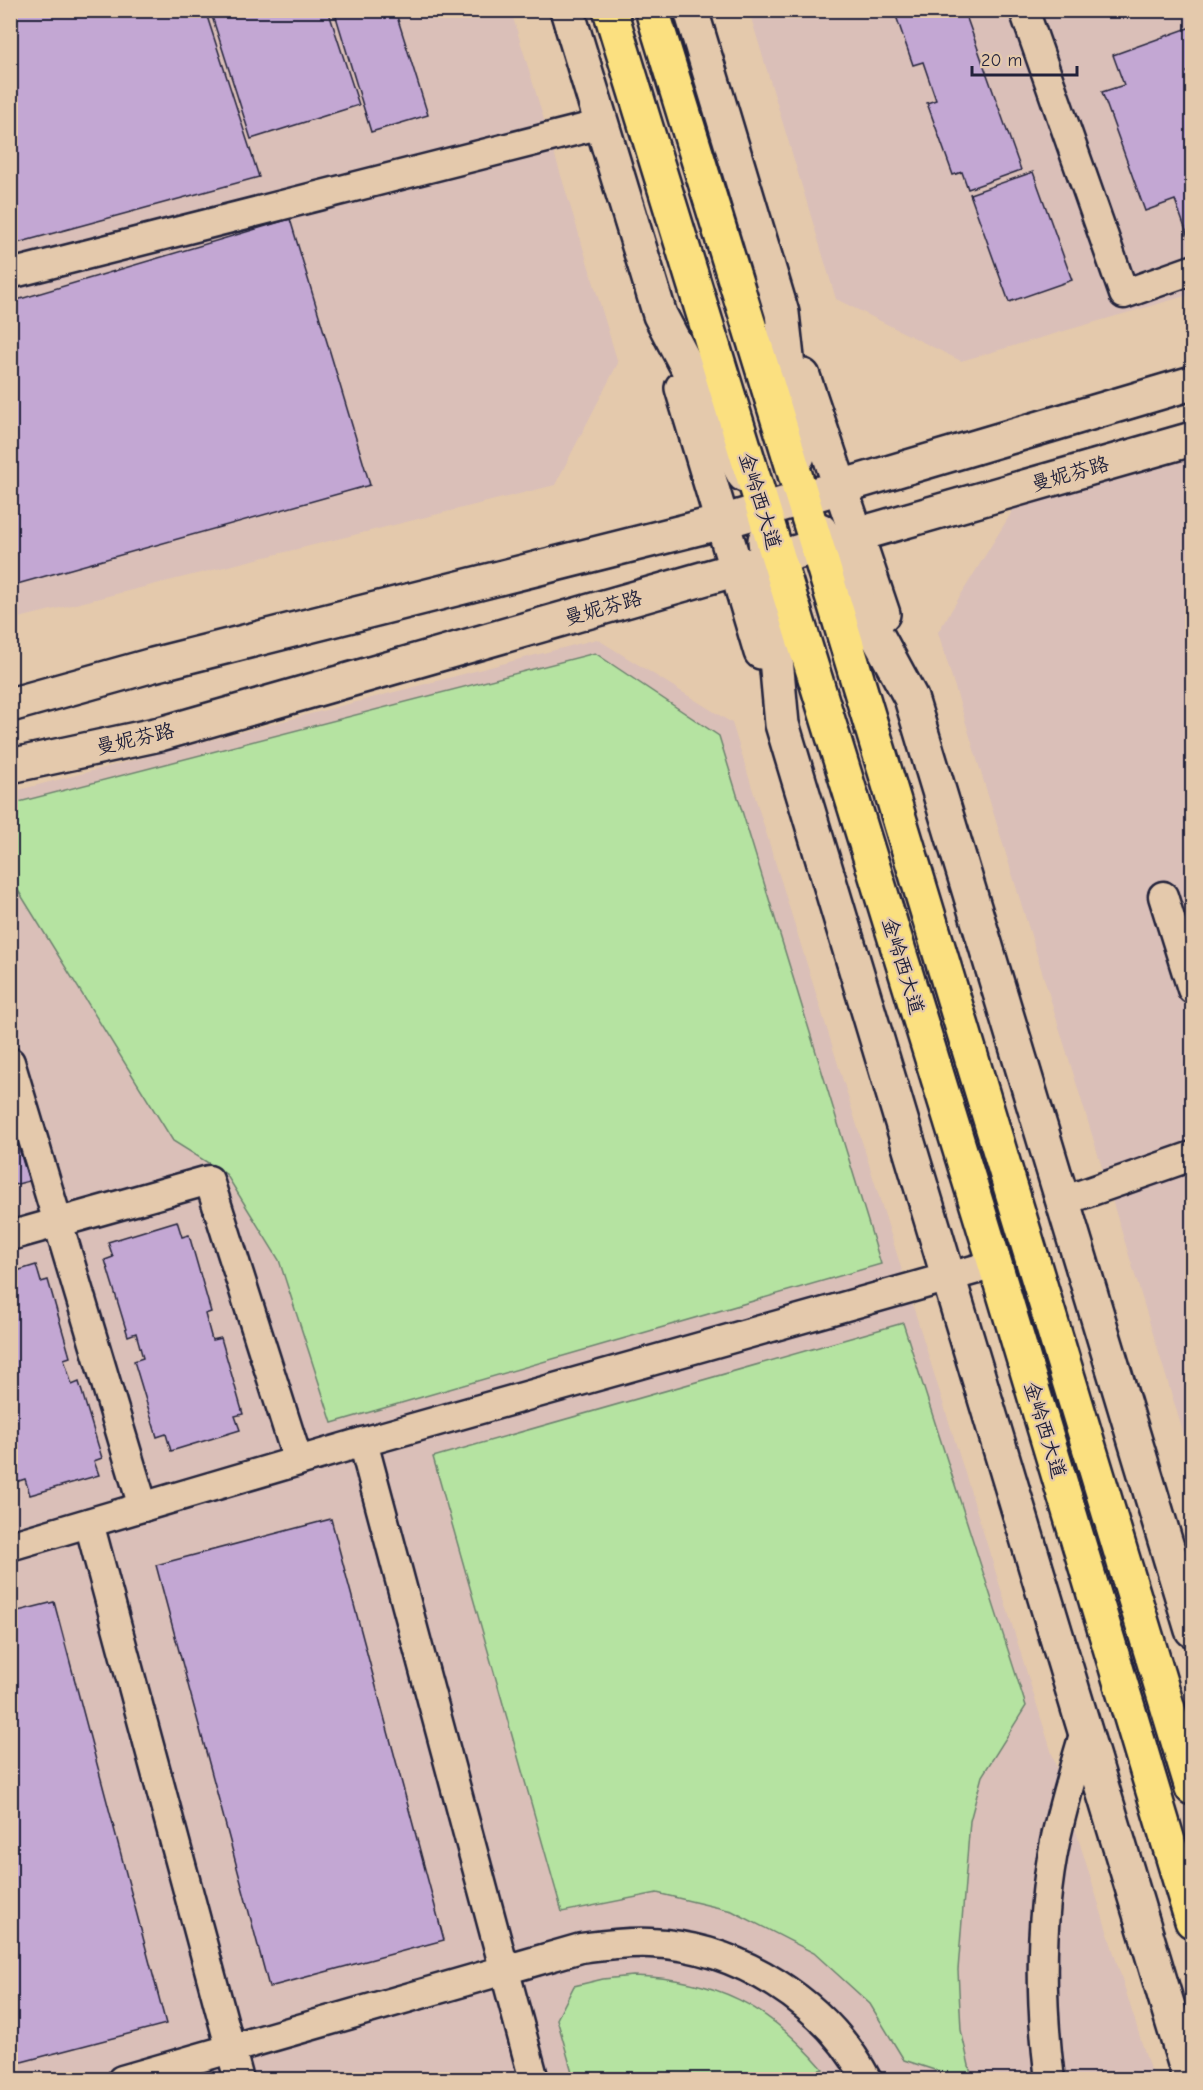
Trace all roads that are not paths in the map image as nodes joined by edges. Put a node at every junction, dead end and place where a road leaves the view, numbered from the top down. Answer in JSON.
{"nodes":[{"id":1,"x":567,"y":10,"type":"edge"},
{"id":2,"x":610,"y":10,"type":"edge"},
{"id":3,"x":652,"y":10,"type":"edge"},
{"id":4,"x":691,"y":10,"type":"edge"},
{"id":5,"x":1024,"y":10,"type":"edge"},
{"id":6,"x":602,"y":124,"type":"junction"},
{"id":7,"x":1192,"y":270,"type":"edge"},
{"id":8,"x":10,"y":274,"type":"edge"},
{"id":9,"x":782,"y":313,"type":"junction"},
{"id":10,"x":660,"y":315,"type":"junction"},
{"id":11,"x":1192,"y":383,"type":"edge"},
{"id":12,"x":1192,"y":439,"type":"edge"},
{"id":13,"x":840,"y":488,"type":"junction"},
{"id":14,"x":803,"y":499,"type":"junction"},
{"id":15,"x":762,"y":510,"type":"junction"},
{"id":16,"x":722,"y":522,"type":"junction"},
{"id":17,"x":834,"y":542,"type":"junction"},
{"id":18,"x":760,"y":563,"type":"junction"},
{"id":19,"x":10,"y":705,"type":"edge"},
{"id":20,"x":10,"y":766,"type":"edge"},
{"id":21,"x":1163,"y":896,"type":"dead end"},
{"id":22,"x":1192,"y":990,"type":"edge"},
{"id":23,"x":10,"y":1062,"type":"edge"},
{"id":24,"x":1192,"y":1156,"type":"edge"},
{"id":25,"x":1063,"y":1201,"type":"junction"},
{"id":26,"x":58,"y":1222,"type":"junction"},
{"id":27,"x":10,"y":1236,"type":"edge"},
{"id":28,"x":995,"y":1264,"type":"junction"},
{"id":29,"x":949,"y":1276,"type":"junction"},
{"id":30,"x":363,"y":1442,"type":"junction"},
{"id":31,"x":298,"y":1461,"type":"junction"},
{"id":32,"x":143,"y":1507,"type":"junction"},
{"id":33,"x":89,"y":1523,"type":"junction"},
{"id":34,"x":10,"y":1546,"type":"edge"},
{"id":35,"x":1192,"y":1630,"type":"edge"},
{"id":36,"x":1086,"y":1731,"type":"junction"},
{"id":37,"x":1192,"y":1788,"type":"edge"},
{"id":38,"x":1192,"y":1922,"type":"edge"},
{"id":39,"x":504,"y":1969,"type":"junction"},
{"id":40,"x":231,"y":2048,"type":"junction"},
{"id":41,"x":122,"y":2079,"type":"edge"},
{"id":42,"x":239,"y":2079,"type":"edge"},
{"id":43,"x":534,"y":2079,"type":"edge"},
{"id":44,"x":867,"y":2079,"type":"edge"},
{"id":45,"x":1050,"y":2079,"type":"edge"},
{"id":46,"x":1191,"y":2079,"type":"edge"}],
"edges":[{"from":1,"to":6,"type":"street"},
{"from":2,"to":15,"type":"main road","name":"金岭西大道"},
{"from":3,"to":14,"type":"main road","name":"金岭西大道"},
{"from":4,"to":9,"type":"street"},
{"from":5,"to":7,"type":"street"},
{"from":6,"to":8,"type":"street"},
{"from":6,"to":10,"type":"street"},
{"from":9,"to":13,"type":"street"},
{"from":9,"to":14,"type":"street"},
{"from":10,"to":15,"type":"street"},
{"from":10,"to":16,"type":"street"},
{"from":11,"to":13,"type":"street"},
{"from":12,"to":17,"type":"street","name":"曼妮芬路"},
{"from":13,"to":14,"type":"street"},
{"from":13,"to":17,"type":"street"},
{"from":14,"to":15,"type":"street"},
{"from":14,"to":17,"type":"main road","name":"金岭西大道"},
{"from":15,"to":16,"type":"street"},
{"from":15,"to":18,"type":"main road","name":"金岭西大道"},
{"from":16,"to":18,"type":"street"},
{"from":16,"to":19,"type":"street"},
{"from":17,"to":18,"type":"street","name":"曼妮芬路"},
{"from":17,"to":25,"type":"street"},
{"from":17,"to":37,"type":"main road","name":"金岭西大道"},
{"from":18,"to":20,"type":"street","name":"曼妮芬路"},
{"from":18,"to":28,"type":"main road","name":"金岭西大道"},
{"from":18,"to":29,"type":"street"},
{"from":21,"to":22,"type":"street"},
{"from":23,"to":26,"type":"street"},
{"from":24,"to":25,"type":"street"},
{"from":25,"to":35,"type":"street"},
{"from":26,"to":27,"type":"street"},
{"from":26,"to":31,"type":"street"},
{"from":26,"to":32,"type":"street"},
{"from":28,"to":29,"type":"street"},
{"from":28,"to":38,"type":"main road","name":"金岭西大道"},
{"from":29,"to":30,"type":"street"},
{"from":29,"to":36,"type":"street"},
{"from":30,"to":31,"type":"street"},
{"from":30,"to":39,"type":"street"},
{"from":31,"to":32,"type":"street"},
{"from":32,"to":33,"type":"street"},
{"from":33,"to":34,"type":"street"},
{"from":33,"to":40,"type":"street"},
{"from":36,"to":45,"type":"street"},
{"from":36,"to":46,"type":"street"},
{"from":39,"to":40,"type":"street"},
{"from":39,"to":43,"type":"street"},
{"from":39,"to":44,"type":"street"},
{"from":40,"to":41,"type":"street"},
{"from":40,"to":42,"type":"street"}]}
